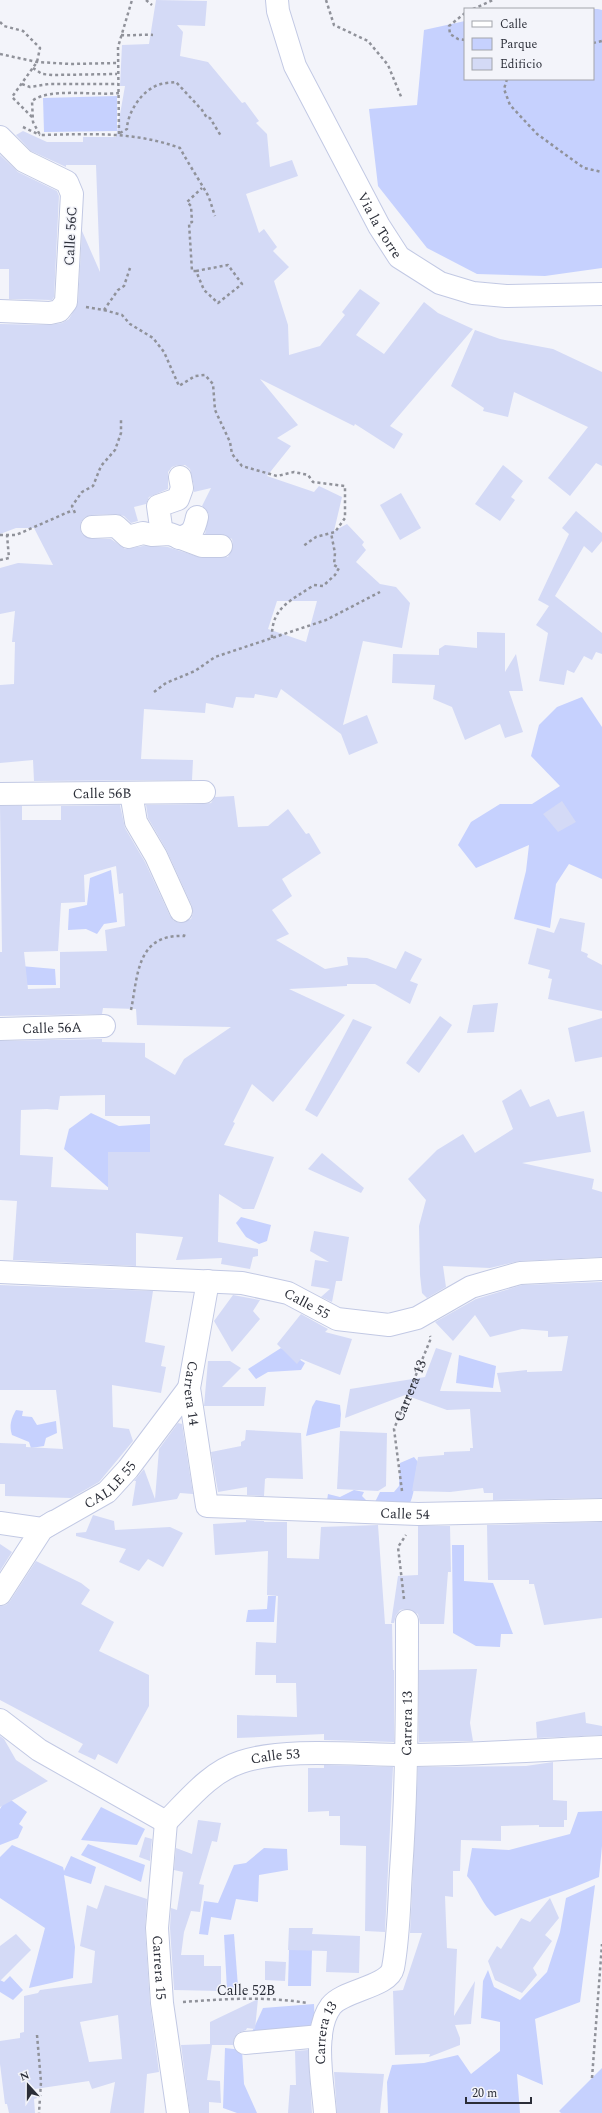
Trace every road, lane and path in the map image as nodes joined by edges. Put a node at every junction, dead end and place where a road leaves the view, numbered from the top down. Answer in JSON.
{"nodes":[{"id":1,"x":132,"y":0,"type":"edge"},
{"id":2,"x":146,"y":0,"type":"edge"},
{"id":3,"x":277,"y":0,"type":"edge"},
{"id":4,"x":326,"y":0,"type":"edge"},
{"id":5,"x":493,"y":0,"type":"edge"},
{"id":6,"x":152,"y":5,"type":"dead end"},
{"id":7,"x":475,"y":8,"type":"edge"},
{"id":8,"x":464,"y":14,"type":"edge"},
{"id":9,"x":0,"y":22,"type":"edge"},
{"id":10,"x":121,"y":35,"type":"junction"},
{"id":11,"x":153,"y":35,"type":"dead end"},
{"id":12,"x":464,"y":40,"type":"edge"},
{"id":13,"x":0,"y":54,"type":"edge"},
{"id":14,"x":37,"y":62,"type":"junction"},
{"id":15,"x":117,"y":63,"type":"junction"},
{"id":16,"x":33,"y":68,"type":"junction"},
{"id":17,"x":117,"y":74,"type":"junction"},
{"id":18,"x":507,"y":80,"type":"edge"},
{"id":19,"x":22,"y":84,"type":"junction"},
{"id":20,"x":118,"y":84,"type":"junction"},
{"id":21,"x":119,"y":93,"type":"junction"},
{"id":22,"x":402,"y":99,"type":"dead end"},
{"id":23,"x":33,"y":118,"type":"junction"},
{"id":24,"x":120,"y":134,"type":"junction"},
{"id":25,"x":221,"y":136,"type":"dead end"},
{"id":26,"x":0,"y":137,"type":"edge"},
{"id":27,"x":602,"y":172,"type":"edge"},
{"id":28,"x":202,"y":188,"type":"junction"},
{"id":29,"x":215,"y":216,"type":"dead end"},
{"id":30,"x":130,"y":268,"type":"dead end"},
{"id":31,"x":196,"y":271,"type":"junction"},
{"id":32,"x":602,"y":294,"type":"edge"},
{"id":33,"x":66,"y":302,"type":"junction"},
{"id":34,"x":104,"y":310,"type":"junction"},
{"id":35,"x":0,"y":311,"type":"edge"},
{"id":36,"x":121,"y":418,"type":"dead end"},
{"id":37,"x":180,"y":477,"type":"dead end"},
{"id":38,"x":73,"y":510,"type":"junction"},
{"id":39,"x":197,"y":517,"type":"dead end"},
{"id":40,"x":92,"y":527,"type":"joint"},
{"id":41,"x":331,"y":533,"type":"junction"},
{"id":42,"x":0,"y":535,"type":"edge"},
{"id":43,"x":7,"y":535,"type":"junction"},
{"id":44,"x":171,"y":536,"type":"junction"},
{"id":45,"x":220,"y":546,"type":"dead end"},
{"id":46,"x":302,"y":547,"type":"dead end"},
{"id":47,"x":0,"y":560,"type":"edge"},
{"id":48,"x":380,"y":592,"type":"dead end"},
{"id":49,"x":272,"y":638,"type":"junction"},
{"id":50,"x":154,"y":692,"type":"dead end"},
{"id":51,"x":204,"y":792,"type":"dead end"},
{"id":52,"x":131,"y":793,"type":"junction"},
{"id":53,"x":0,"y":794,"type":"edge"},
{"id":54,"x":181,"y":911,"type":"joint"},
{"id":55,"x":131,"y":1010,"type":"dead end"},
{"id":56,"x":104,"y":1026,"type":"dead end"},
{"id":57,"x":0,"y":1029,"type":"edge"},
{"id":58,"x":602,"y":1269,"type":"edge"},
{"id":59,"x":0,"y":1272,"type":"edge"},
{"id":60,"x":208,"y":1281,"type":"junction"},
{"id":61,"x":417,"y":1318,"type":"junction"},
{"id":62,"x":189,"y":1389,"type":"junction"},
{"id":63,"x":207,"y":1506,"type":"joint"},
{"id":64,"x":602,"y":1510,"type":"edge"},
{"id":65,"x":418,"y":1514,"type":"junction"},
{"id":66,"x":0,"y":1523,"type":"edge"},
{"id":67,"x":42,"y":1529,"type":"junction"},
{"id":68,"x":0,"y":1594,"type":"edge"},
{"id":69,"x":407,"y":1621,"type":"joint"},
{"id":70,"x":0,"y":1720,"type":"edge"},
{"id":71,"x":602,"y":1747,"type":"edge"},
{"id":72,"x":407,"y":1755,"type":"junction"},
{"id":73,"x":166,"y":1822,"type":"junction"},
{"id":74,"x":602,"y":1944,"type":"edge"},
{"id":75,"x":162,"y":2003,"type":"junction"},
{"id":76,"x":330,"y":2007,"type":"junction"},
{"id":77,"x":37,"y":2035,"type":"dead end"},
{"id":78,"x":321,"y":2036,"type":"junction"},
{"id":79,"x":246,"y":2043,"type":"dead end"},
{"id":80,"x":592,"y":2078,"type":"dead end"},
{"id":81,"x":39,"y":2113,"type":"edge"},
{"id":82,"x":178,"y":2113,"type":"edge"},
{"id":83,"x":325,"y":2113,"type":"edge"}],
"edges":[{"from":1,"to":10,"type":"path"},
{"from":2,"to":6,"type":"path"},
{"from":3,"to":32,"type":"street","name":"Via la Torre"},
{"from":4,"to":22,"type":"path"},
{"from":5,"to":7,"type":"path"},
{"from":8,"to":12,"type":"path"},
{"from":9,"to":14,"type":"path"},
{"from":10,"to":11,"type":"path"},
{"from":10,"to":15,"type":"path"},
{"from":13,"to":14,"type":"path"},
{"from":14,"to":15,"type":"path"},
{"from":14,"to":16,"type":"path"},
{"from":15,"to":17,"type":"path"},
{"from":16,"to":17,"type":"path"},
{"from":16,"to":19,"type":"path"},
{"from":17,"to":20,"type":"path"},
{"from":18,"to":27,"type":"path"},
{"from":19,"to":20,"type":"path"},
{"from":19,"to":23,"type":"path"},
{"from":20,"to":21,"type":"path"},
{"from":21,"to":23,"type":"path"},
{"from":21,"to":24,"type":"path"},
{"from":23,"to":24,"type":"path"},
{"from":24,"to":25,"type":"path"},
{"from":24,"to":28,"type":"path"},
{"from":26,"to":33,"type":"street","name":"Calle 56C"},
{"from":28,"to":29,"type":"path"},
{"from":28,"to":31,"type":"path"},
{"from":30,"to":34,"type":"path"},
{"from":31,"to":31,"type":"path"},
{"from":33,"to":34,"type":"path"},
{"from":33,"to":35,"type":"street"},
{"from":34,"to":41,"type":"path"},
{"from":36,"to":38,"type":"path"},
{"from":37,"to":44,"type":"street"},
{"from":38,"to":40,"type":"path"},
{"from":38,"to":43,"type":"path"},
{"from":39,"to":44,"type":"street"},
{"from":40,"to":44,"type":"street"},
{"from":41,"to":46,"type":"path"},
{"from":41,"to":49,"type":"path"},
{"from":42,"to":43,"type":"path"},
{"from":43,"to":47,"type":"path"},
{"from":44,"to":45,"type":"street"},
{"from":48,"to":49,"type":"path"},
{"from":49,"to":50,"type":"path"},
{"from":51,"to":52,"type":"street","name":"Calle 56B"},
{"from":52,"to":53,"type":"street","name":"Calle 56B"},
{"from":52,"to":54,"type":"street"},
{"from":54,"to":55,"type":"path"},
{"from":56,"to":57,"type":"street","name":"Calle 56A"},
{"from":58,"to":61,"type":"street","name":"Calle 55"},
{"from":59,"to":60,"type":"street","name":"Calle 55"},
{"from":60,"to":61,"type":"street","name":"Calle 55"},
{"from":60,"to":62,"type":"street","name":"Carrera 14"},
{"from":61,"to":65,"type":"path","name":"Carrera 13"},
{"from":62,"to":63,"type":"street","name":"Carrera 14"},
{"from":62,"to":67,"type":"street","name":"CALLE 55"},
{"from":63,"to":65,"type":"street","name":"Calle 54"},
{"from":64,"to":65,"type":"street","name":"Calle 54"},
{"from":65,"to":69,"type":"path"},
{"from":66,"to":67,"type":"street"},
{"from":67,"to":68,"type":"street"},
{"from":69,"to":72,"type":"street","name":"Carrera 13"},
{"from":70,"to":73,"type":"street"},
{"from":71,"to":72,"type":"street","name":"Calle 53"},
{"from":72,"to":73,"type":"street","name":"Calle 53"},
{"from":72,"to":76,"type":"street","name":"Carrera 13"},
{"from":73,"to":75,"type":"street","name":"Carrera 15"},
{"from":74,"to":80,"type":"path"},
{"from":75,"to":76,"type":"path","name":"Calle 52B"},
{"from":75,"to":82,"type":"street","name":"Carrera 15"},
{"from":76,"to":78,"type":"street","name":"Carrera 13"},
{"from":77,"to":81,"type":"path"},
{"from":78,"to":79,"type":"street"},
{"from":78,"to":83,"type":"street","name":"Carrera 13"}]}
